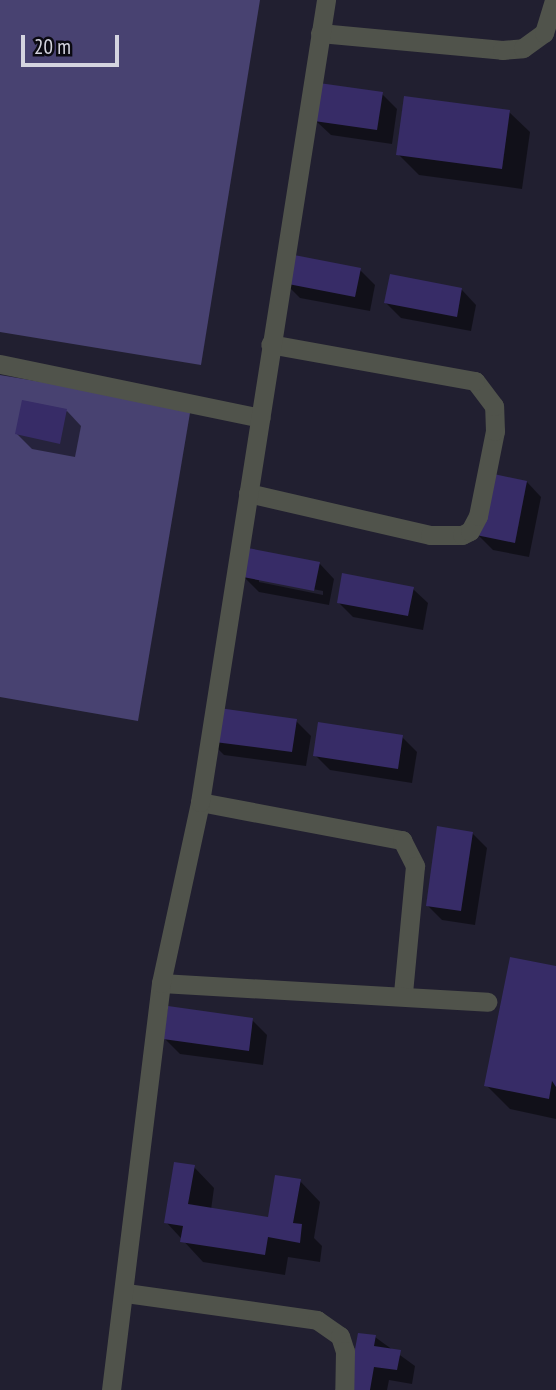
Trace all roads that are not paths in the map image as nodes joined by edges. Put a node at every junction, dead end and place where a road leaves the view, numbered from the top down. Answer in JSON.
{"nodes":[{"id":1,"x":326,"y":0,"type":"edge"},
{"id":2,"x":554,"y":0,"type":"edge"},
{"id":3,"x":320,"y":33,"type":"junction"},
{"id":4,"x":270,"y":344,"type":"junction"},
{"id":5,"x":0,"y":364,"type":"edge"},
{"id":6,"x":260,"y":418,"type":"junction"},
{"id":7,"x":248,"y":493,"type":"junction"},
{"id":8,"x":200,"y":802,"type":"junction"},
{"id":9,"x":161,"y":983,"type":"junction"},
{"id":10,"x":403,"y":994,"type":"junction"},
{"id":11,"x":487,"y":1002,"type":"dead end"},
{"id":12,"x":126,"y":1293,"type":"junction"},
{"id":13,"x":111,"y":1390,"type":"edge"},
{"id":14,"x":344,"y":1390,"type":"edge"}],
"edges":[{"from":1,"to":3,"type":"lane"},
{"from":2,"to":3,"type":"lane"},
{"from":3,"to":4,"type":"lane"},
{"from":4,"to":6,"type":"lane"},
{"from":4,"to":7,"type":"lane"},
{"from":5,"to":6,"type":"lane"},
{"from":6,"to":7,"type":"lane"},
{"from":7,"to":8,"type":"lane"},
{"from":8,"to":9,"type":"lane"},
{"from":8,"to":10,"type":"lane"},
{"from":9,"to":10,"type":"lane"},
{"from":9,"to":12,"type":"lane"},
{"from":10,"to":11,"type":"lane"},
{"from":12,"to":13,"type":"lane"},
{"from":12,"to":14,"type":"lane"}]}
